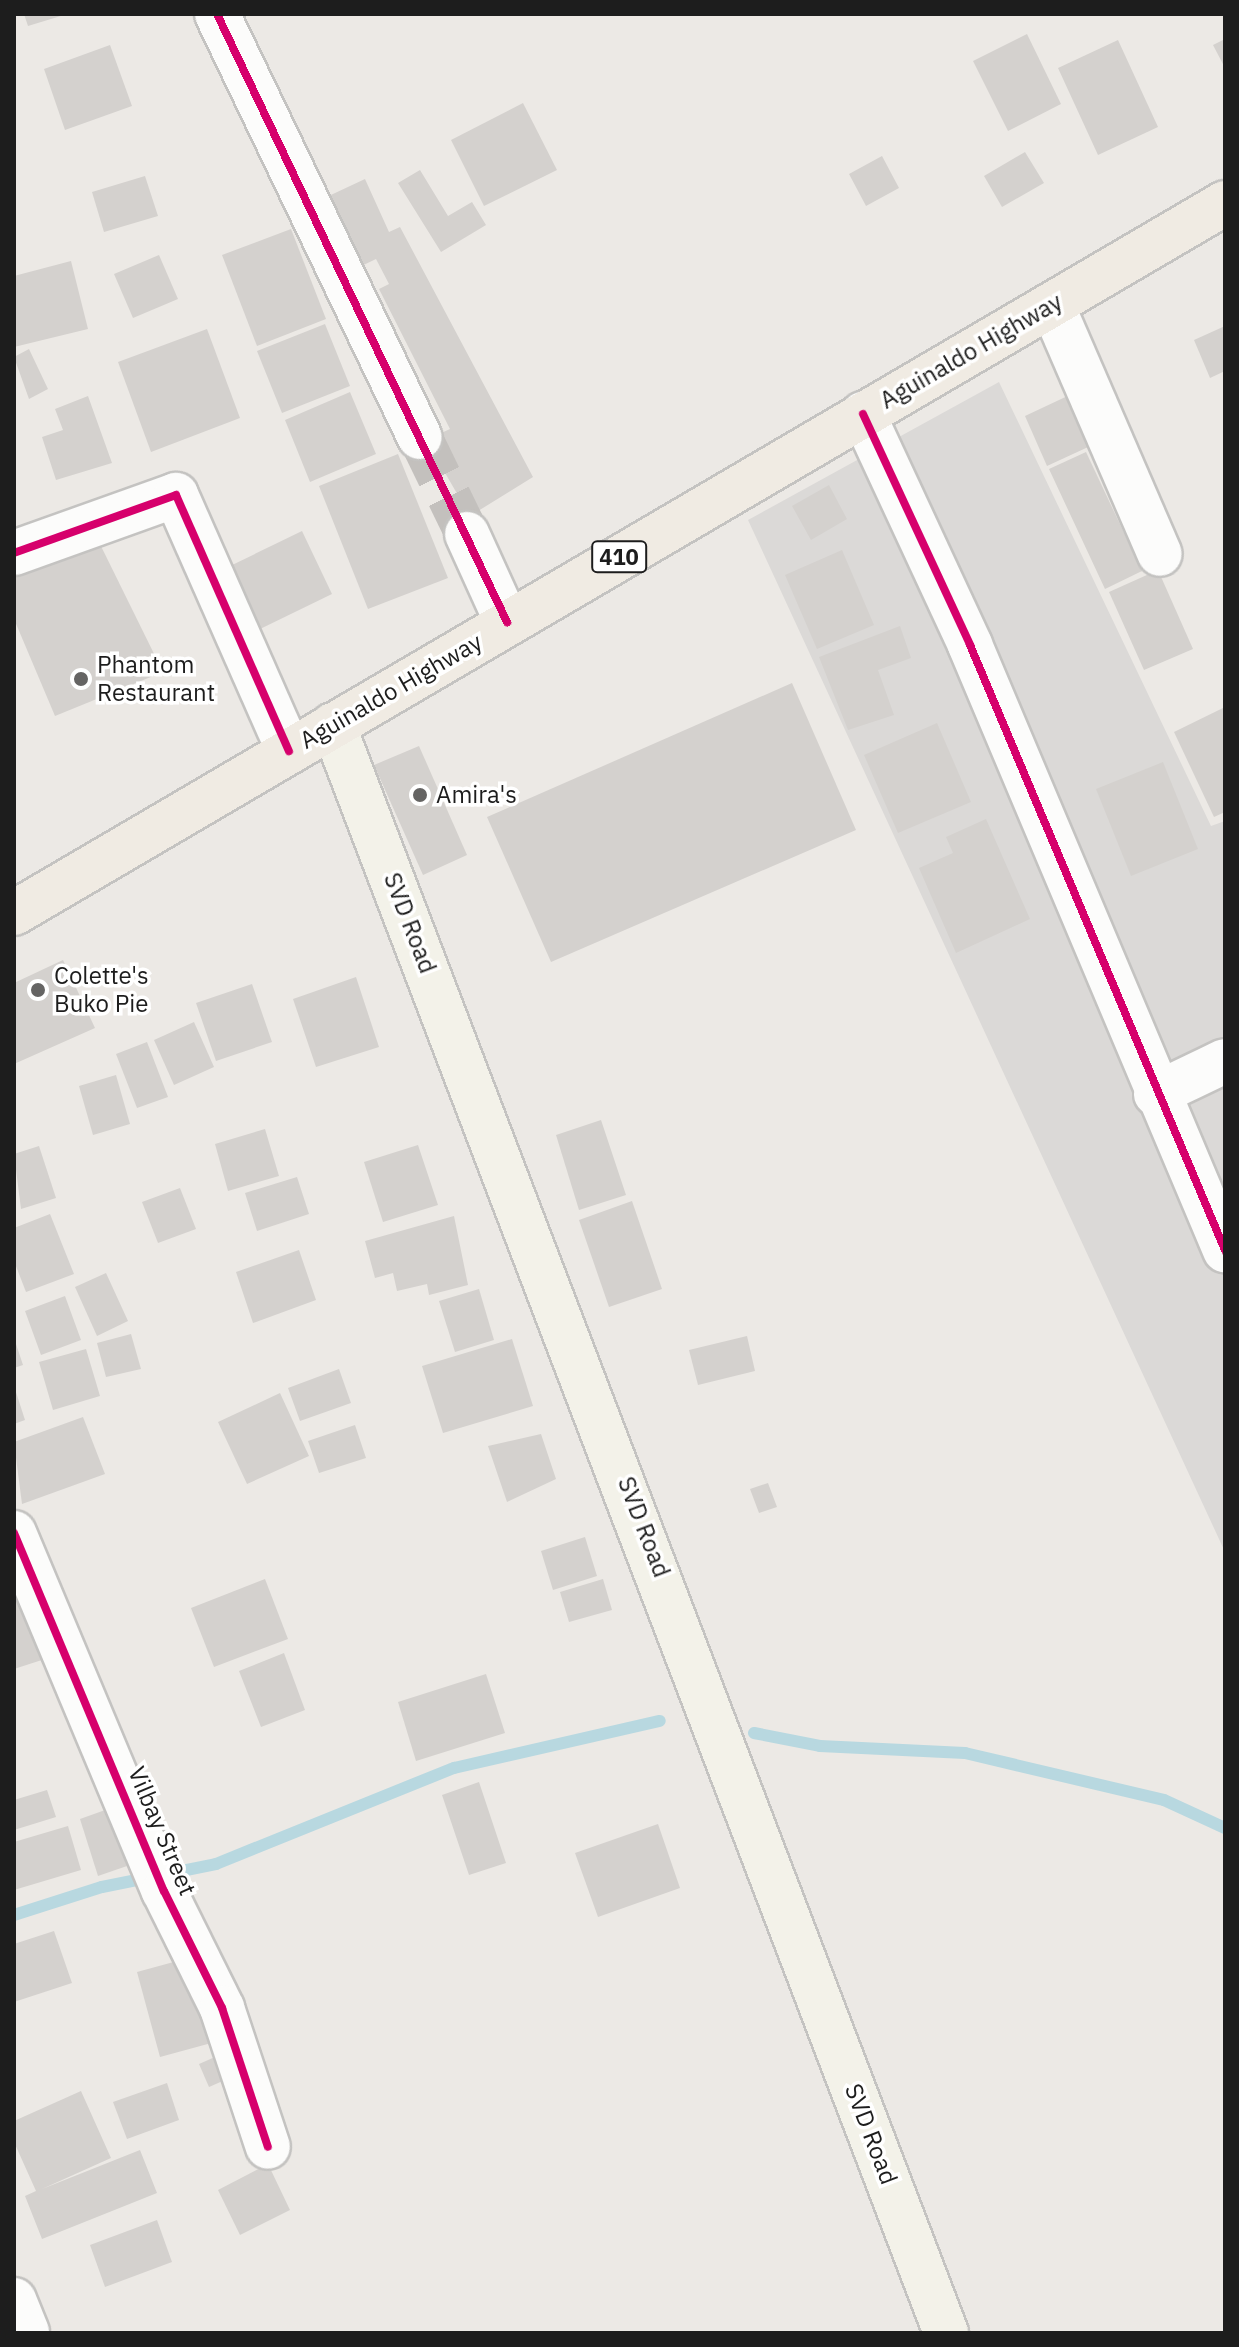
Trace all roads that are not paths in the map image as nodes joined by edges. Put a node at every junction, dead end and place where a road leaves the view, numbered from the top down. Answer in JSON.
{"nodes":[{"id":1,"x":217,"y":14,"type":"edge"},
{"id":2,"x":1225,"y":203,"type":"edge"},
{"id":3,"x":1052,"y":305,"type":"junction"},
{"id":4,"x":863,"y":414,"type":"junction"},
{"id":5,"x":420,"y":437,"type":"tunnel mouth"},
{"id":6,"x":467,"y":534,"type":"tunnel mouth"},
{"id":7,"x":14,"y":553,"type":"edge"},
{"id":8,"x":1160,"y":554,"type":"dead end"},
{"id":9,"x":507,"y":622,"type":"junction"},
{"id":10,"x":333,"y":725,"type":"junction"},
{"id":11,"x":289,"y":751,"type":"junction"},
{"id":12,"x":14,"y":913,"type":"edge"},
{"id":13,"x":1225,"y":1061,"type":"edge"},
{"id":14,"x":1156,"y":1094,"type":"junction"},
{"id":15,"x":1225,"y":1250,"type":"edge"},
{"id":16,"x":14,"y":1533,"type":"edge"},
{"id":17,"x":268,"y":2147,"type":"dead end"},
{"id":18,"x":14,"y":2300,"type":"edge"},
{"id":19,"x":27,"y":2333,"type":"edge"},
{"id":20,"x":946,"y":2333,"type":"edge"}],
"edges":[{"from":1,"to":5,"type":"street"},
{"from":2,"to":3,"type":"main road","name":"Aguinaldo Highway","number":"410"},
{"from":3,"to":4,"type":"main road","name":"Aguinaldo Highway","number":"410"},
{"from":3,"to":8,"type":"street"},
{"from":4,"to":9,"type":"main road","name":"Aguinaldo Highway","number":"410"},
{"from":4,"to":14,"type":"street"},
{"from":6,"to":9,"type":"street"},
{"from":7,"to":11,"type":"street"},
{"from":9,"to":10,"type":"main road","name":"Aguinaldo Highway","number":"410"},
{"from":10,"to":11,"type":"main road","name":"Aguinaldo Highway","number":"410"},
{"from":10,"to":20,"type":"main road","name":"SVD Road"},
{"from":11,"to":12,"type":"main road","name":"Aguinaldo Highway","number":"410"},
{"from":13,"to":14,"type":"street"},
{"from":14,"to":15,"type":"street"},
{"from":16,"to":17,"type":"street","name":"Vilbay Street"},
{"from":18,"to":19,"type":"street"}]}
